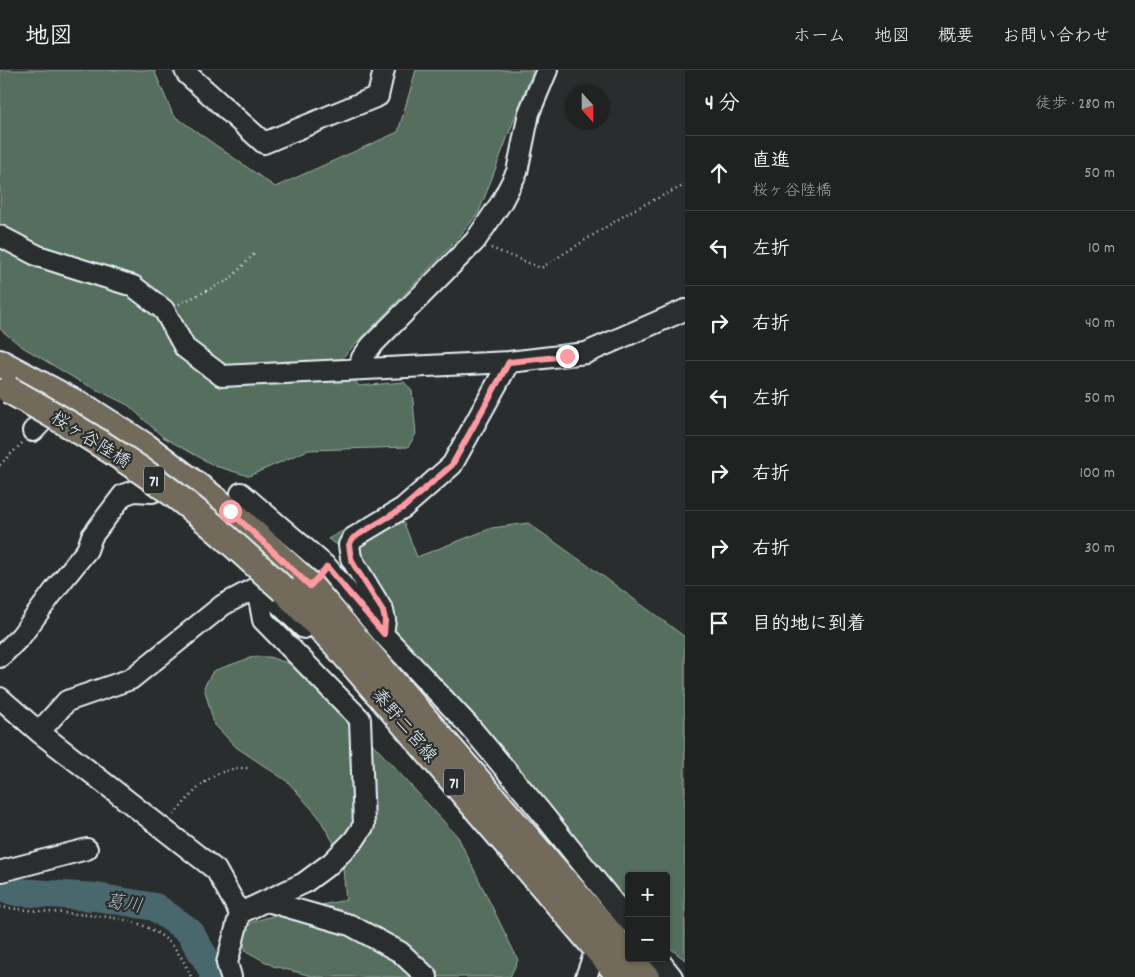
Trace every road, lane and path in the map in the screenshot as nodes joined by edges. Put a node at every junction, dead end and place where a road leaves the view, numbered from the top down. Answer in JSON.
{"nodes":[{"id":1,"x":185,"y":70,"type":"edge"},
{"id":2,"x":368,"y":70,"type":"edge"},
{"id":3,"x":384,"y":70,"type":"edge"},
{"id":4,"x":547,"y":70,"type":"edge"},
{"id":5,"x":378,"y":96,"type":"junction"},
{"id":6,"x":685,"y":185,"type":"edge"},
{"id":7,"x":0,"y":236,"type":"edge"},
{"id":8,"x":474,"y":241,"type":"junction"},
{"id":9,"x":255,"y":253,"type":"dead end"},
{"id":10,"x":176,"y":305,"type":"dead end"},
{"id":11,"x":685,"y":310,"type":"edge"},
{"id":12,"x":509,"y":362,"type":"junction"},
{"id":13,"x":0,"y":363,"type":"edge"},
{"id":14,"x":359,"y":369,"type":"junction"},
{"id":15,"x":13,"y":384,"type":"edge"},
{"id":16,"x":27,"y":437,"type":"joint"},
{"id":17,"x":0,"y":465,"type":"edge"},
{"id":18,"x":241,"y":493,"type":"dead end"},
{"id":19,"x":305,"y":580,"type":"junction"},
{"id":20,"x":257,"y":587,"type":"junction"},
{"id":21,"x":384,"y":634,"type":"junction"},
{"id":22,"x":318,"y":643,"type":"dead end"},
{"id":23,"x":0,"y":657,"type":"edge"},
{"id":24,"x":0,"y":698,"type":"edge"},
{"id":25,"x":39,"y":732,"type":"junction"},
{"id":26,"x":250,"y":768,"type":"dead end"},
{"id":27,"x":162,"y":828,"type":"junction"},
{"id":28,"x":87,"y":848,"type":"dead end"},
{"id":29,"x":1,"y":876,"type":"edge"},
{"id":30,"x":267,"y":901,"type":"junction"},
{"id":31,"x":0,"y":907,"type":"edge"},
{"id":32,"x":240,"y":913,"type":"junction"},
{"id":33,"x":625,"y":917,"type":"edge"},
{"id":34,"x":625,"y":951,"type":"edge"},
{"id":35,"x":600,"y":952,"type":"junction"},
{"id":36,"x":634,"y":962,"type":"edge"},
{"id":37,"x":660,"y":962,"type":"edge"},
{"id":38,"x":191,"y":977,"type":"edge"},
{"id":39,"x":230,"y":977,"type":"edge"},
{"id":40,"x":427,"y":977,"type":"edge"},
{"id":41,"x":586,"y":977,"type":"edge"},
{"id":42,"x":621,"y":977,"type":"edge"},
{"id":43,"x":646,"y":977,"type":"edge"},
{"id":44,"x":672,"y":977,"type":"edge"}],
"edges":[{"from":1,"to":5,"type":"street"},
{"from":2,"to":5,"type":"street"},
{"from":3,"to":5,"type":"street"},
{"from":4,"to":8,"type":"street"},
{"from":6,"to":8,"type":"path"},
{"from":7,"to":14,"type":"street"},
{"from":8,"to":14,"type":"street"},
{"from":9,"to":10,"type":"path"},
{"from":11,"to":12,"type":"street"},
{"from":12,"to":14,"type":"street"},
{"from":12,"to":21,"type":"street"},
{"from":13,"to":15,"type":"main road","number":"71"},
{"from":15,"to":19,"type":"main road","name":"桜ヶ谷陸橋","number":"71","bridge":true},
{"from":16,"to":17,"type":"path"},
{"from":16,"to":23,"type":"street"},
{"from":18,"to":19,"type":"street"},
{"from":19,"to":21,"type":"street"},
{"from":19,"to":34,"type":"main road","name":"秦野二宮線","number":"71"},
{"from":19,"to":35,"type":"main road","name":"秦野二宮線","number":"71"},
{"from":20,"to":22,"type":"street"},
{"from":20,"to":25,"type":"street"},
{"from":20,"to":30,"type":"street"},
{"from":21,"to":33,"type":"street"},
{"from":24,"to":25,"type":"street"},
{"from":25,"to":27,"type":"street"},
{"from":26,"to":27,"type":"path"},
{"from":27,"to":32,"type":"street"},
{"from":28,"to":29,"type":"street"},
{"from":30,"to":32,"type":"street"},
{"from":30,"to":40,"type":"street"},
{"from":31,"to":38,"type":"path"},
{"from":32,"to":39,"type":"street"},
{"from":35,"to":41,"type":"street"},
{"from":35,"to":42,"type":"main road","name":"秦野二宮線","number":"71"},
{"from":36,"to":43,"type":"main road","name":"秦野二宮線","number":"71"},
{"from":37,"to":44,"type":"street"}]}
